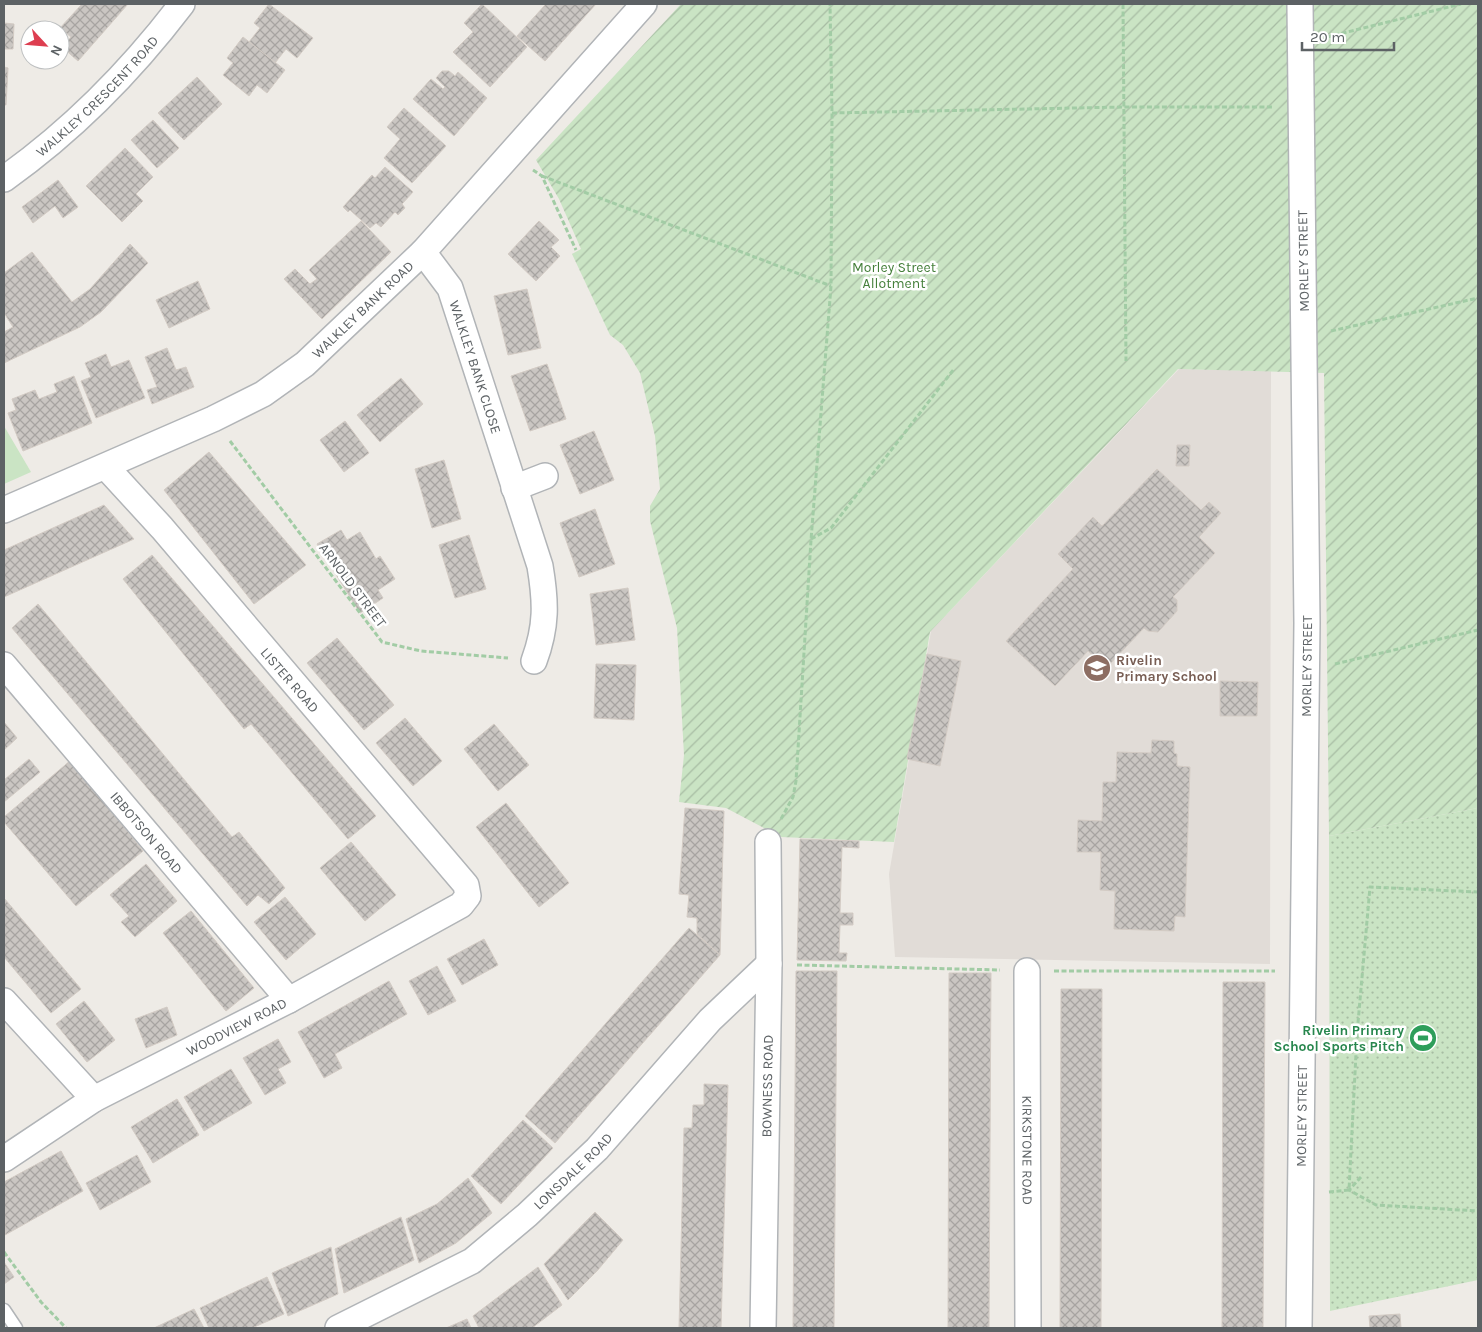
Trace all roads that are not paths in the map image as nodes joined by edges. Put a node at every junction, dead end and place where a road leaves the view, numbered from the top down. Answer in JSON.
{"nodes":[{"id":1,"x":182,"y":4,"type":"edge"},
{"id":2,"x":644,"y":4,"type":"edge"},
{"id":3,"x":1300,"y":4,"type":"edge"},
{"id":4,"x":4,"y":179,"type":"edge"},
{"id":5,"x":423,"y":252,"type":"junction"},
{"id":6,"x":106,"y":468,"type":"junction"},
{"id":7,"x":545,"y":476,"type":"dead end"},
{"id":8,"x":514,"y":488,"type":"junction"},
{"id":9,"x":4,"y":510,"type":"edge"},
{"id":10,"x":534,"y":661,"type":"road end"},
{"id":11,"x":4,"y":665,"type":"edge"},
{"id":12,"x":768,"y":842,"type":"road end"},
{"id":13,"x":468,"y":896,"type":"joint"},
{"id":14,"x":769,"y":964,"type":"junction"},
{"id":15,"x":1027,"y":971,"type":"dead end"},
{"id":16,"x":289,"y":1000,"type":"junction"},
{"id":17,"x":4,"y":1001,"type":"edge"},
{"id":18,"x":94,"y":1099,"type":"junction"},
{"id":19,"x":4,"y":1158,"type":"edge"},
{"id":20,"x":4,"y":1310,"type":"edge"},
{"id":21,"x":16,"y":1328,"type":"edge"},
{"id":22,"x":338,"y":1328,"type":"edge"},
{"id":23,"x":763,"y":1328,"type":"edge"},
{"id":24,"x":1028,"y":1328,"type":"edge"},
{"id":25,"x":1299,"y":1328,"type":"edge"}],
"edges":[{"from":1,"to":4,"type":"street","name":"WALKLEY CRESCENT ROAD"},
{"from":2,"to":5,"type":"street","name":"WALKLEY BANK ROAD"},
{"from":3,"to":25,"type":"street","name":"MORLEY STREET"},
{"from":5,"to":6,"type":"street","name":"WALKLEY BANK ROAD"},
{"from":5,"to":8,"type":"street","name":"WALKLEY BANK CLOSE"},
{"from":6,"to":9,"type":"street","name":"WALKLEY BANK ROAD"},
{"from":6,"to":13,"type":"street","name":"LISTER ROAD"},
{"from":7,"to":8,"type":"street"},
{"from":8,"to":10,"type":"street","name":"WALKLEY BANK CLOSE"},
{"from":11,"to":16,"type":"street","name":"IBBOTSON ROAD"},
{"from":12,"to":14,"type":"street","name":"BOWNESS ROAD"},
{"from":13,"to":16,"type":"street","name":"WOODVIEW ROAD"},
{"from":14,"to":22,"type":"street","name":"LONSDALE ROAD"},
{"from":14,"to":23,"type":"street","name":"BOWNESS ROAD"},
{"from":15,"to":24,"type":"street","name":"KIRKSTONE ROAD"},
{"from":16,"to":18,"type":"street","name":"WOODVIEW ROAD"},
{"from":17,"to":18,"type":"street"},
{"from":18,"to":19,"type":"street","name":"WOODVIEW ROAD"},
{"from":20,"to":21,"type":"lane"}]}
